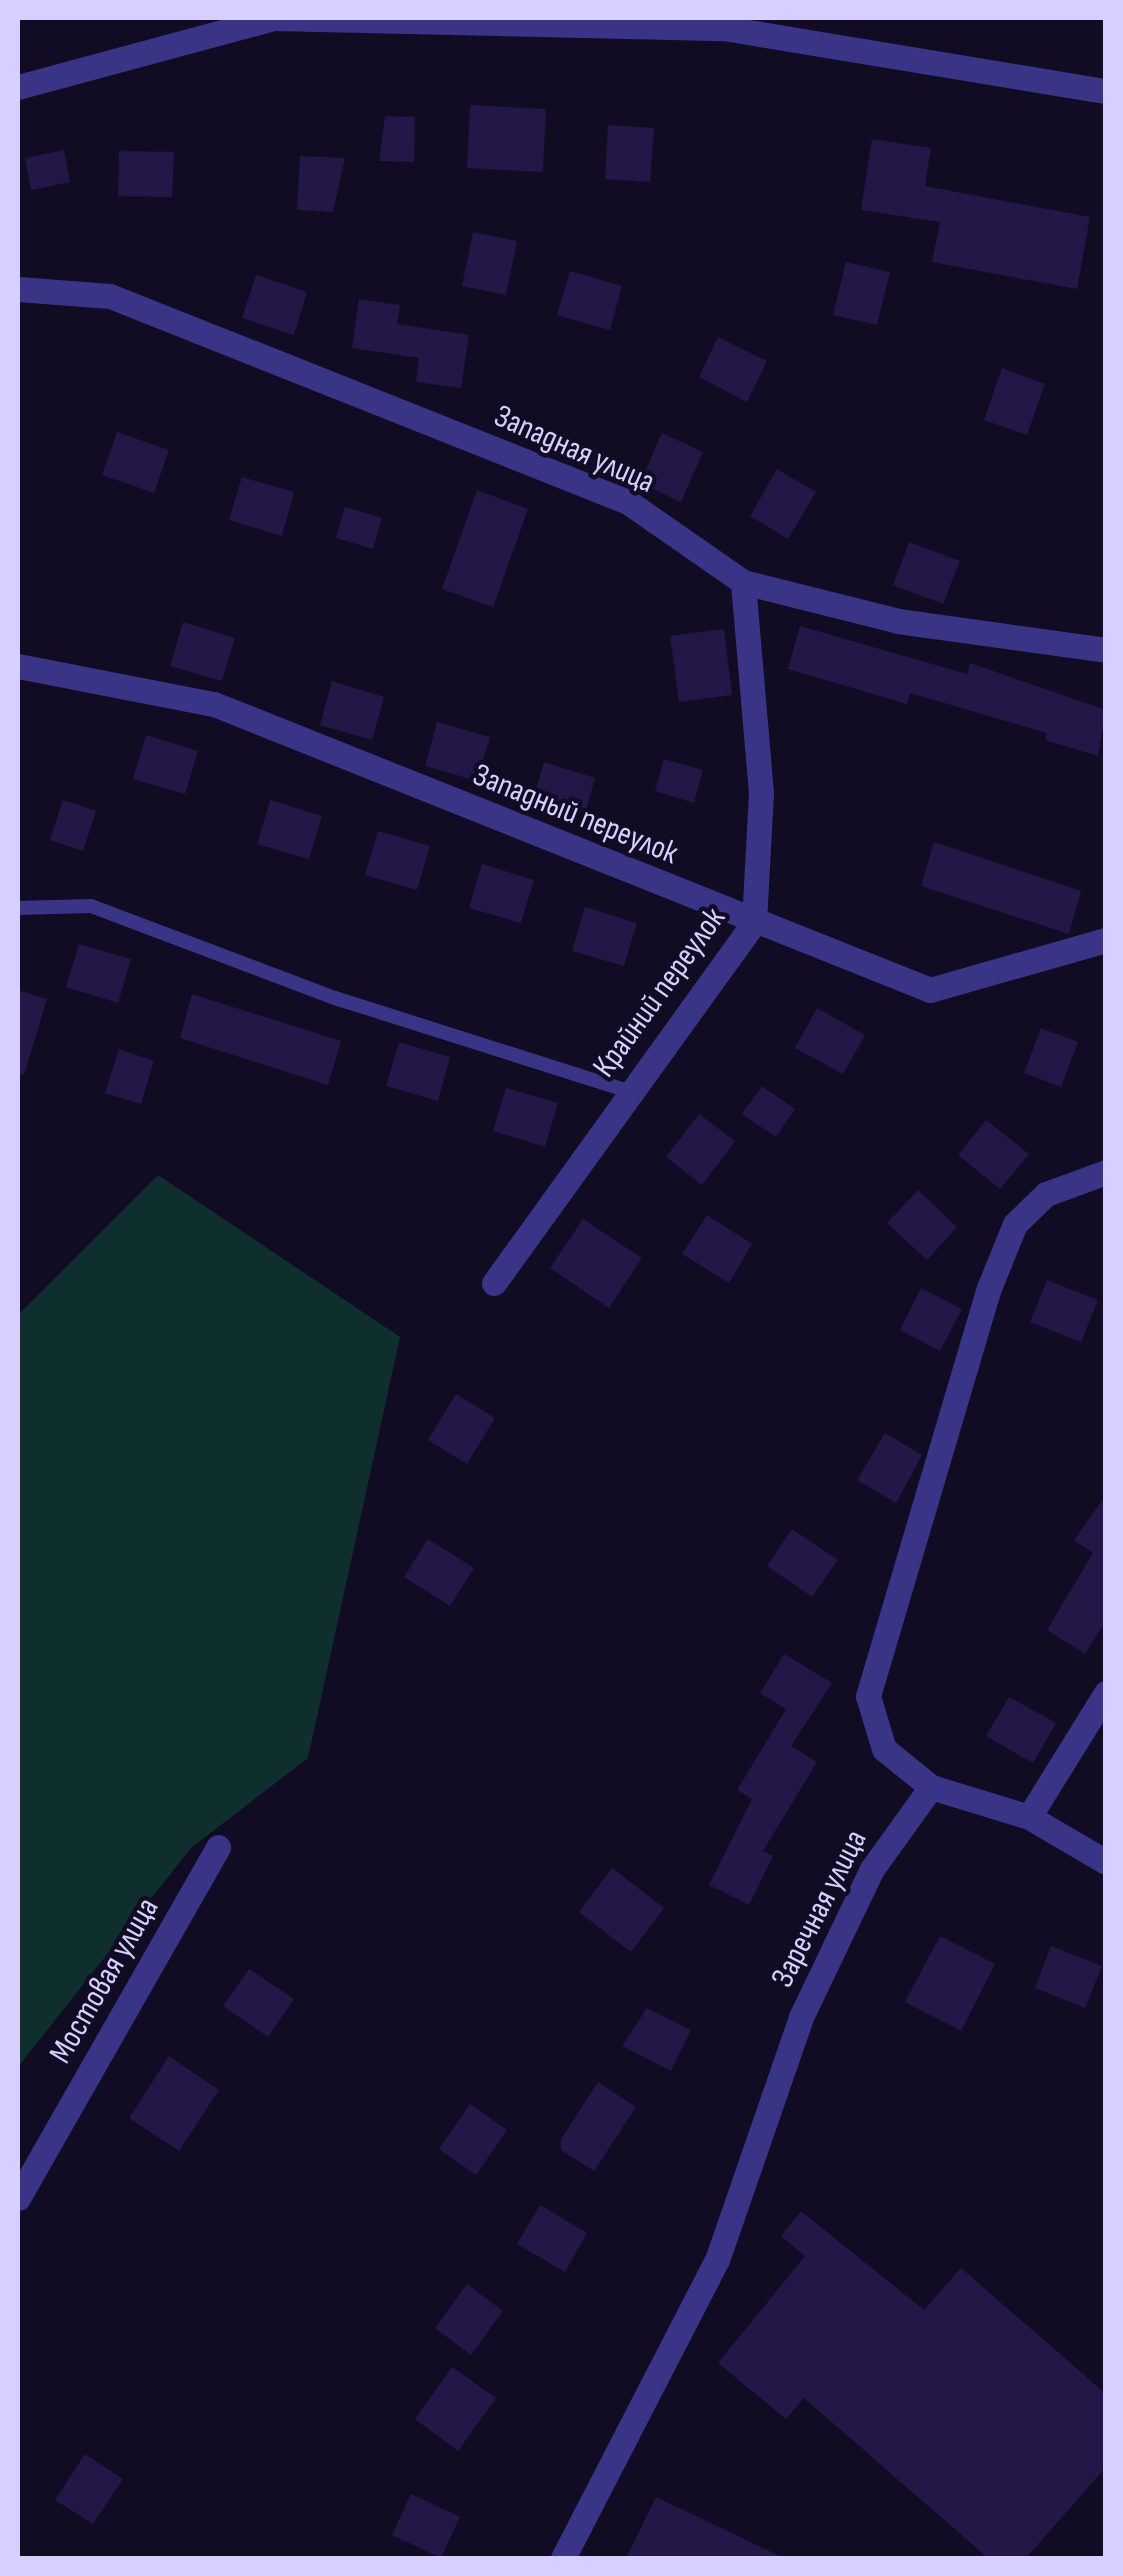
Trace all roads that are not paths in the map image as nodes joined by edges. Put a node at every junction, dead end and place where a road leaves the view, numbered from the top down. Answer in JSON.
{"nodes":[{"id":1,"x":724,"y":23,"type":"edge"},
{"id":2,"x":18,"y":86,"type":"edge"},
{"id":3,"x":1106,"y":90,"type":"edge"},
{"id":4,"x":18,"y":289,"type":"edge"},
{"id":5,"x":743,"y":582,"type":"junction"},
{"id":6,"x":1106,"y":650,"type":"edge"},
{"id":7,"x":18,"y":666,"type":"edge"},
{"id":8,"x":18,"y":908,"type":"edge"},
{"id":9,"x":754,"y":922,"type":"junction"},
{"id":10,"x":1106,"y":940,"type":"edge"},
{"id":11,"x":629,"y":1091,"type":"junction"},
{"id":12,"x":1106,"y":1172,"type":"edge"},
{"id":13,"x":494,"y":1284,"type":"dead end"},
{"id":14,"x":1106,"y":1694,"type":"edge"},
{"id":15,"x":931,"y":1788,"type":"junction"},
{"id":16,"x":1028,"y":1817,"type":"junction"},
{"id":17,"x":218,"y":1847,"type":"dead end"},
{"id":18,"x":1106,"y":1862,"type":"edge"},
{"id":19,"x":18,"y":2198,"type":"edge"},
{"id":20,"x":562,"y":2558,"type":"edge"}],
"edges":[{"from":1,"to":2,"type":"street"},
{"from":1,"to":3,"type":"street"},
{"from":4,"to":5,"type":"street","name":"Западная улица"},
{"from":5,"to":6,"type":"street","name":"Западная улица"},
{"from":5,"to":9,"type":"street","name":"Крайний переулок"},
{"from":7,"to":9,"type":"street","name":"Западный переулок"},
{"from":8,"to":11,"type":"lane"},
{"from":9,"to":10,"type":"street","name":"Западный переулок"},
{"from":9,"to":11,"type":"street","name":"Крайний переулок"},
{"from":11,"to":13,"type":"street","name":"Крайний переулок"},
{"from":12,"to":15,"type":"street"},
{"from":14,"to":16,"type":"street"},
{"from":15,"to":16,"type":"street"},
{"from":15,"to":20,"type":"street","name":"Заречная улица"},
{"from":16,"to":18,"type":"street"},
{"from":17,"to":19,"type":"street","name":"Мостовая улица"}]}
